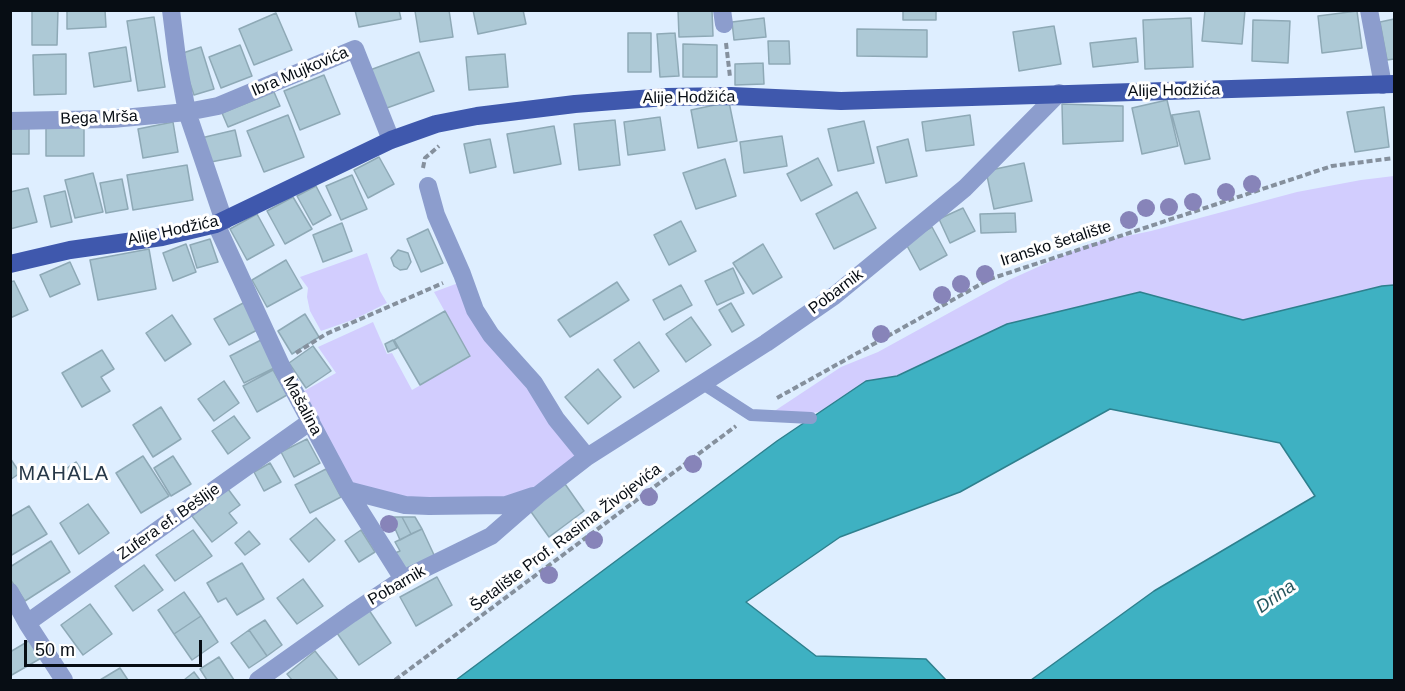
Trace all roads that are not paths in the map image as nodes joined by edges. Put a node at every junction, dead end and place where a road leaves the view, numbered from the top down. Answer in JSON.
{"nodes":[{"id":1,"x":171,"y":10,"type":"edge"},
{"id":2,"x":1369,"y":10,"type":"edge"},
{"id":3,"x":1389,"y":84,"type":"edge"},
{"id":4,"x":1059,"y":93,"type":"junction"},
{"id":5,"x":187,"y":112,"type":"junction"},
{"id":6,"x":10,"y":121,"type":"edge"},
{"id":7,"x":391,"y":140,"type":"junction"},
{"id":8,"x":428,"y":186,"type":"road end"},
{"id":9,"x":220,"y":223,"type":"junction"},
{"id":10,"x":10,"y":264,"type":"edge"},
{"id":11,"x":703,"y":384,"type":"junction"},
{"id":12,"x":811,"y":418,"type":"dead end"},
{"id":13,"x":311,"y":422,"type":"junction"},
{"id":14,"x":587,"y":457,"type":"junction"},
{"id":15,"x":347,"y":490,"type":"junction"},
{"id":16,"x":538,"y":495,"type":"junction"},
{"id":17,"x":403,"y":579,"type":"junction"},
{"id":18,"x":10,"y":592,"type":"edge"},
{"id":19,"x":27,"y":623,"type":"junction"},
{"id":20,"x":64,"y":681,"type":"edge"},
{"id":21,"x":258,"y":681,"type":"edge"}],
"edges":[{"from":1,"to":5,"type":"street","name":"Mašalina"},
{"from":2,"to":3,"type":"street"},
{"from":3,"to":4,"type":"main road","name":"Alije Hodžića"},
{"from":4,"to":7,"type":"main road","name":"Alije Hodžića"},
{"from":4,"to":11,"type":"street","name":"Pobarnik"},
{"from":5,"to":6,"type":"street","name":"Bega Mrša"},
{"from":5,"to":7,"type":"street","name":"Ibra Mujkovića"},
{"from":5,"to":9,"type":"street","name":"Mašalina"},
{"from":7,"to":9,"type":"main road","name":"Alije Hodžića"},
{"from":8,"to":14,"type":"street"},
{"from":9,"to":10,"type":"main road","name":"Alije Hodžića"},
{"from":9,"to":13,"type":"street","name":"Mašalina"},
{"from":11,"to":12,"type":"lane"},
{"from":11,"to":14,"type":"street","name":"Pobarnik"},
{"from":13,"to":15,"type":"street","name":"Mašalina"},
{"from":13,"to":19,"type":"street","name":"Zufera ef. Bešlije"},
{"from":14,"to":16,"type":"street","name":"Pobarnik"},
{"from":15,"to":16,"type":"street","name":"Pobarnik"},
{"from":15,"to":17,"type":"street","name":"Mašalina"},
{"from":16,"to":17,"type":"street","name":"Pobarnik"},
{"from":17,"to":21,"type":"street","name":"Pobarnik"},
{"from":18,"to":19,"type":"street"},
{"from":19,"to":20,"type":"street"}]}
